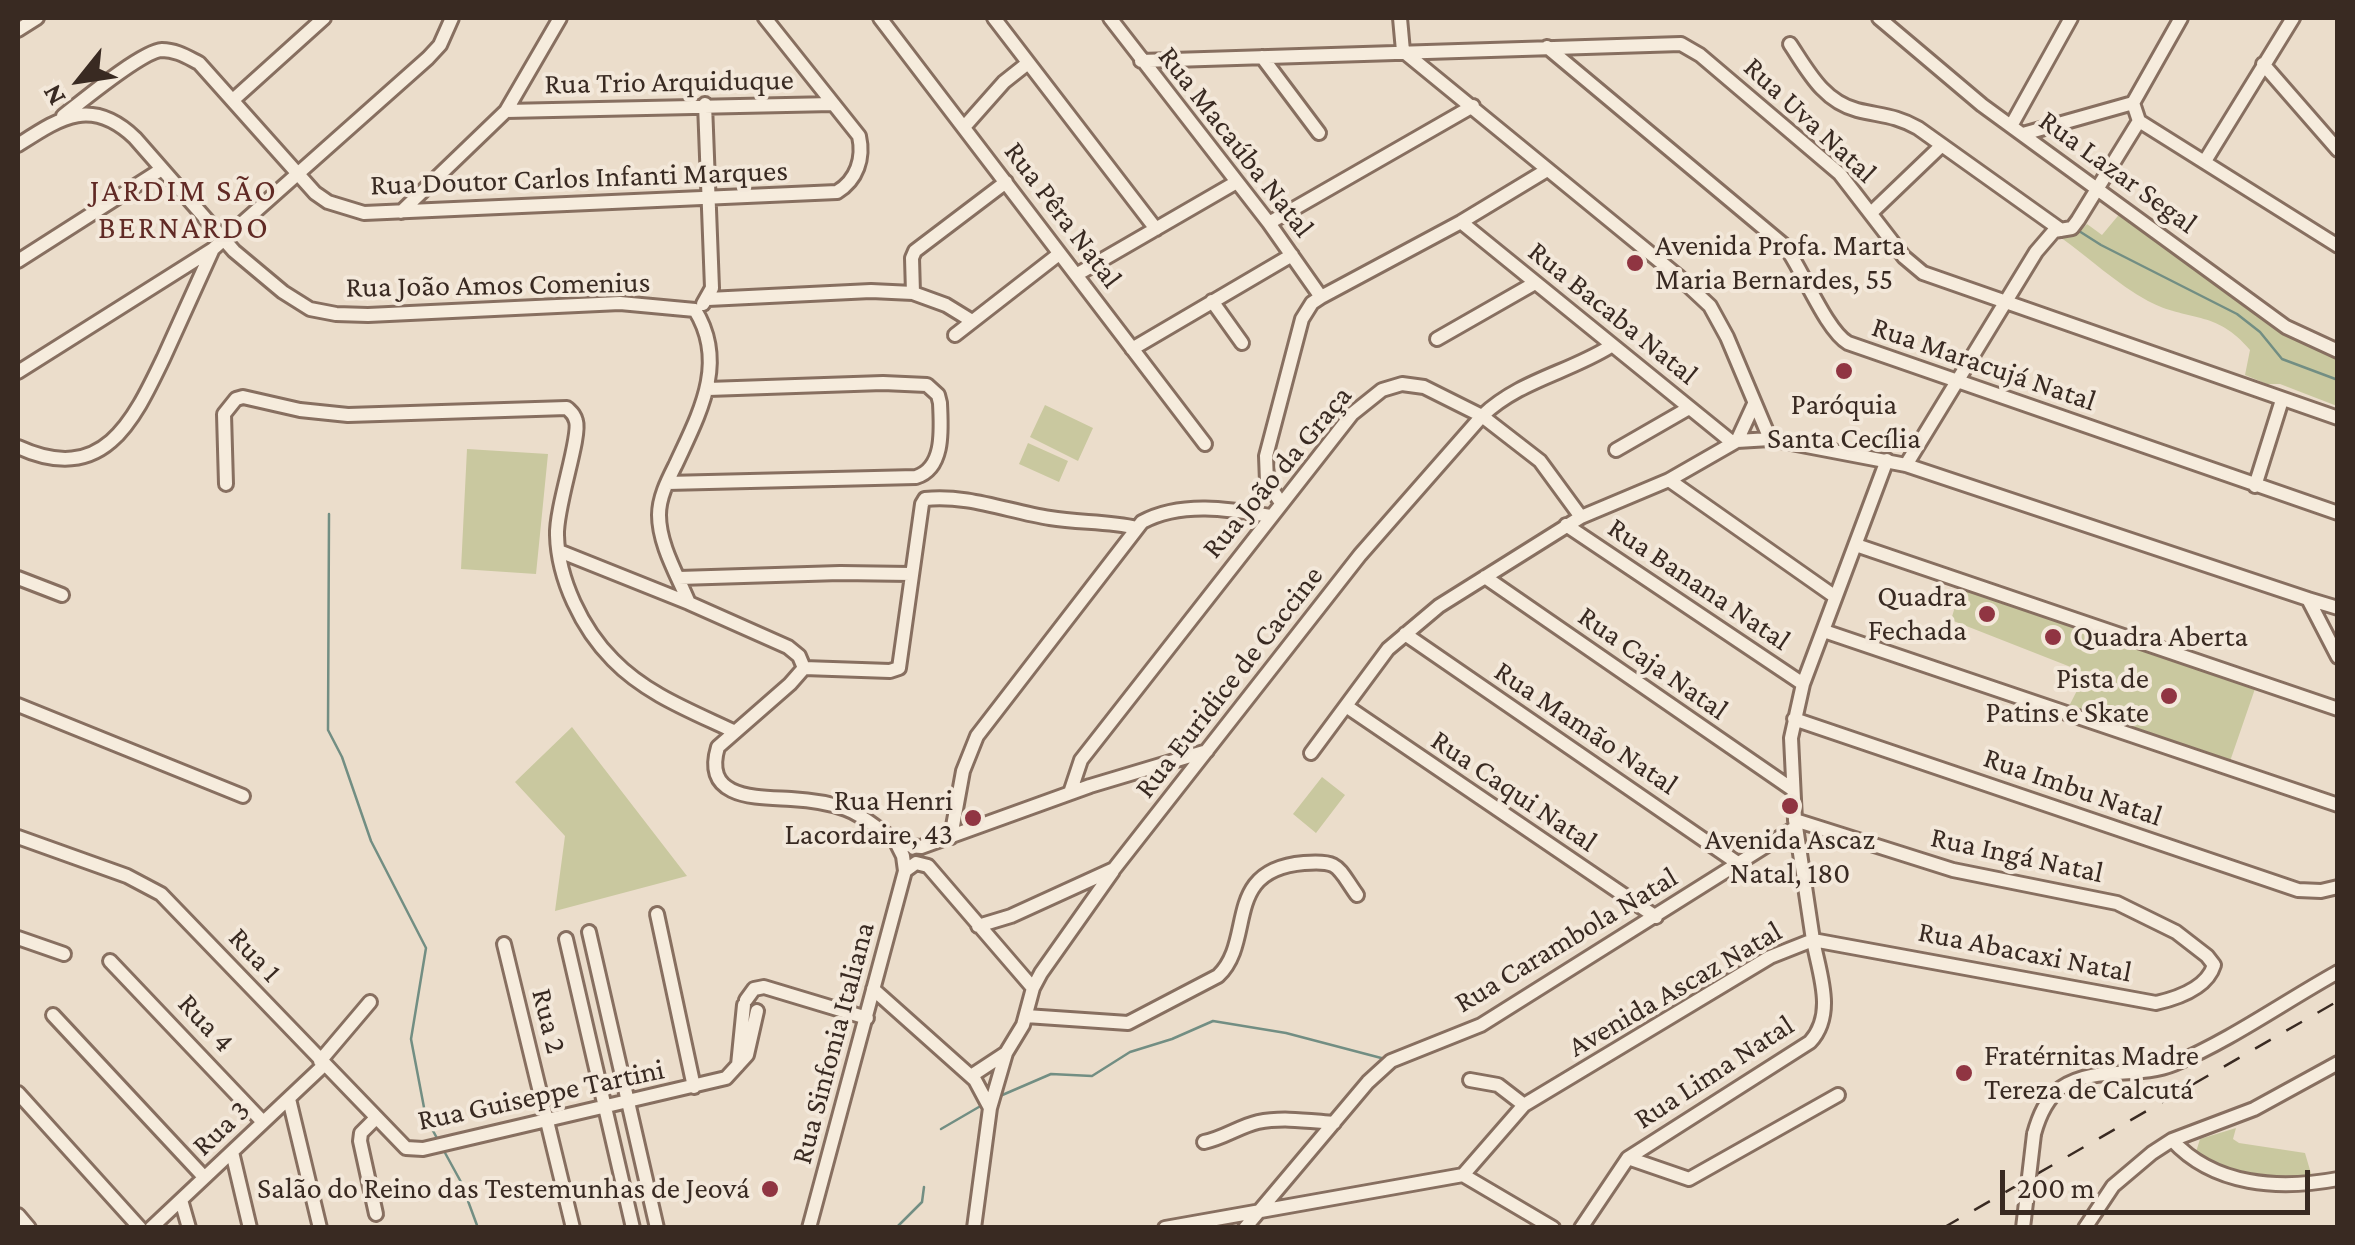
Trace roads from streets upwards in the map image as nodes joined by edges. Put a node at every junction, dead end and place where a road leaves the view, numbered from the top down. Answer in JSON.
{"nodes":[{"id":1,"x":37,"y":18,"type":"edge"},
{"id":2,"x":324,"y":18,"type":"edge"},
{"id":3,"x":452,"y":18,"type":"edge"},
{"id":4,"x":560,"y":18,"type":"edge"},
{"id":5,"x":765,"y":18,"type":"edge"},
{"id":6,"x":880,"y":18,"type":"edge"},
{"id":7,"x":994,"y":18,"type":"edge"},
{"id":8,"x":1110,"y":18,"type":"edge"},
{"id":9,"x":1400,"y":18,"type":"edge"},
{"id":10,"x":2071,"y":18,"type":"edge"},
{"id":11,"x":2181,"y":18,"type":"edge"},
{"id":12,"x":2293,"y":18,"type":"edge"},
{"id":13,"x":1883,"y":19,"type":"edge"},
{"id":14,"x":18,"y":30,"type":"edge"},
{"id":15,"x":1790,"y":44,"type":"dead end"},
{"id":16,"x":1547,"y":47,"type":"junction"},
{"id":17,"x":1403,"y":51,"type":"junction"},
{"id":18,"x":1262,"y":57,"type":"junction"},
{"id":19,"x":1142,"y":61,"type":"junction"},
{"id":20,"x":1028,"y":62,"type":"junction"},
{"id":21,"x":2264,"y":64,"type":"junction"},
{"id":22,"x":233,"y":100,"type":"junction"},
{"id":23,"x":2133,"y":103,"type":"junction"},
{"id":24,"x":705,"y":104,"type":"junction"},
{"id":25,"x":833,"y":104,"type":"junction"},
{"id":26,"x":1473,"y":106,"type":"junction"},
{"id":27,"x":506,"y":111,"type":"junction"},
{"id":28,"x":61,"y":117,"type":"junction"},
{"id":29,"x":2139,"y":121,"type":"junction"},
{"id":30,"x":965,"y":126,"type":"junction"},
{"id":31,"x":2017,"y":130,"type":"junction"},
{"id":32,"x":1319,"y":133,"type":"dead end"},
{"id":33,"x":18,"y":145,"type":"edge"},
{"id":34,"x":1941,"y":146,"type":"junction"},
{"id":35,"x":2338,"y":150,"type":"edge"},
{"id":36,"x":2204,"y":161,"type":"junction"},
{"id":37,"x":162,"y":169,"type":"junction"},
{"id":38,"x":1547,"y":170,"type":"junction"},
{"id":39,"x":295,"y":172,"type":"junction"},
{"id":40,"x":1006,"y":182,"type":"junction"},
{"id":41,"x":1235,"y":182,"type":"junction"},
{"id":42,"x":2097,"y":189,"type":"junction"},
{"id":43,"x":709,"y":199,"type":"junction"},
{"id":44,"x":401,"y":212,"type":"junction"},
{"id":45,"x":1871,"y":213,"type":"junction"},
{"id":46,"x":1461,"y":222,"type":"junction"},
{"id":47,"x":1270,"y":223,"type":"junction"},
{"id":48,"x":1156,"y":229,"type":"junction"},
{"id":49,"x":2060,"y":230,"type":"junction"},
{"id":50,"x":218,"y":244,"type":"junction"},
{"id":51,"x":2338,"y":246,"type":"edge"},
{"id":52,"x":1060,"y":254,"type":"junction"},
{"id":53,"x":1292,"y":255,"type":"junction"},
{"id":54,"x":18,"y":261,"type":"edge"},
{"id":55,"x":1076,"y":275,"type":"junction"},
{"id":56,"x":1535,"y":283,"type":"junction"},
{"id":57,"x":913,"y":293,"type":"junction"},
{"id":58,"x":1321,"y":297,"type":"junction"},
{"id":59,"x":708,"y":299,"type":"junction"},
{"id":60,"x":1212,"y":301,"type":"junction"},
{"id":61,"x":2005,"y":303,"type":"junction"},
{"id":62,"x":695,"y":310,"type":"junction"},
{"id":63,"x":972,"y":321,"type":"junction"},
{"id":64,"x":955,"y":334,"type":"dead end"},
{"id":65,"x":1436,"y":339,"type":"dead end"},
{"id":66,"x":1242,"y":343,"type":"dead end"},
{"id":67,"x":1611,"y":346,"type":"junction"},
{"id":68,"x":1132,"y":349,"type":"junction"},
{"id":69,"x":2338,"y":351,"type":"edge"},
{"id":70,"x":18,"y":372,"type":"edge"},
{"id":71,"x":1958,"y":381,"type":"junction"},
{"id":72,"x":708,"y":390,"type":"junction"},
{"id":73,"x":2282,"y":400,"type":"junction"},
{"id":74,"x":1754,"y":404,"type":"junction"},
{"id":75,"x":1690,"y":408,"type":"junction"},
{"id":76,"x":1482,"y":416,"type":"junction"},
{"id":77,"x":2338,"y":418,"type":"edge"},
{"id":78,"x":1770,"y":439,"type":"junction"},
{"id":79,"x":1735,"y":442,"type":"junction"},
{"id":80,"x":1205,"y":444,"type":"dead end"},
{"id":81,"x":18,"y":446,"type":"edge"},
{"id":82,"x":1616,"y":450,"type":"dead end"},
{"id":83,"x":1888,"y":460,"type":"junction"},
{"id":84,"x":1906,"y":464,"type":"junction"},
{"id":85,"x":1669,"y":480,"type":"junction"},
{"id":86,"x":667,"y":483,"type":"junction"},
{"id":87,"x":226,"y":484,"type":"dead end"},
{"id":88,"x":2255,"y":486,"type":"junction"},
{"id":89,"x":1280,"y":504,"type":"junction"},
{"id":90,"x":2338,"y":513,"type":"edge"},
{"id":91,"x":1270,"y":516,"type":"junction"},
{"id":92,"x":1581,"y":517,"type":"junction"},
{"id":93,"x":1566,"y":525,"type":"junction"},
{"id":94,"x":1137,"y":528,"type":"junction"},
{"id":95,"x":1856,"y":545,"type":"junction"},
{"id":96,"x":559,"y":551,"type":"junction"},
{"id":97,"x":911,"y":574,"type":"junction"},
{"id":98,"x":18,"y":578,"type":"edge"},
{"id":99,"x":679,"y":578,"type":"junction"},
{"id":100,"x":1484,"y":578,"type":"junction"},
{"id":101,"x":62,"y":595,"type":"dead end"},
{"id":102,"x":1834,"y":596,"type":"junction"},
{"id":103,"x":2308,"y":600,"type":"junction"},
{"id":104,"x":689,"y":603,"type":"junction"},
{"id":105,"x":2338,"y":608,"type":"edge"},
{"id":106,"x":1824,"y":631,"type":"junction"},
{"id":107,"x":1405,"y":634,"type":"junction"},
{"id":108,"x":2338,"y":657,"type":"edge"},
{"id":109,"x":804,"y":668,"type":"junction"},
{"id":110,"x":1803,"y":684,"type":"junction"},
{"id":111,"x":18,"y":705,"type":"edge"},
{"id":112,"x":1346,"y":706,"type":"junction"},
{"id":113,"x":2338,"y":709,"type":"edge"},
{"id":114,"x":1794,"y":719,"type":"junction"},
{"id":115,"x":733,"y":731,"type":"junction"},
{"id":116,"x":1207,"y":750,"type":"junction"},
{"id":117,"x":1311,"y":753,"type":"dead end"},
{"id":118,"x":1792,"y":789,"type":"junction"},
{"id":119,"x":1070,"y":794,"type":"junction"},
{"id":120,"x":243,"y":796,"type":"dead end"},
{"id":121,"x":2338,"y":805,"type":"edge"},
{"id":122,"x":1796,"y":823,"type":"junction"},
{"id":123,"x":18,"y":837,"type":"edge"},
{"id":124,"x":952,"y":838,"type":"junction"},
{"id":125,"x":907,"y":848,"type":"junction"},
{"id":126,"x":1739,"y":864,"type":"junction"},
{"id":127,"x":1114,"y":869,"type":"junction"},
{"id":128,"x":905,"y":871,"type":"junction"},
{"id":129,"x":934,"y":873,"type":"junction"},
{"id":130,"x":2338,"y":888,"type":"edge"},
{"id":131,"x":1357,"y":895,"type":"dead end"},
{"id":132,"x":657,"y":914,"type":"dead end"},
{"id":133,"x":1656,"y":917,"type":"junction"},
{"id":134,"x":978,"y":926,"type":"junction"},
{"id":135,"x":589,"y":932,"type":"dead end"},
{"id":136,"x":18,"y":938,"type":"edge"},
{"id":137,"x":566,"y":940,"type":"dead end"},
{"id":138,"x":1812,"y":940,"type":"junction"},
{"id":139,"x":504,"y":944,"type":"dead end"},
{"id":140,"x":64,"y":954,"type":"dead end"},
{"id":141,"x":110,"y":961,"type":"dead end"},
{"id":142,"x":2214,"y":965,"type":"joint"},
{"id":143,"x":2338,"y":972,"type":"edge"},
{"id":144,"x":873,"y":988,"type":"junction"},
{"id":145,"x":1033,"y":988,"type":"junction"},
{"id":146,"x":370,"y":1002,"type":"dead end"},
{"id":147,"x":53,"y":1015,"type":"dead end"},
{"id":148,"x":1026,"y":1016,"type":"junction"},
{"id":149,"x":867,"y":1018,"type":"junction"},
{"id":150,"x":1006,"y":1053,"type":"junction"},
{"id":151,"x":2338,"y":1062,"type":"edge"},
{"id":152,"x":322,"y":1063,"type":"junction"},
{"id":153,"x":971,"y":1076,"type":"junction"},
{"id":154,"x":1470,"y":1080,"type":"dead end"},
{"id":155,"x":694,"y":1086,"type":"junction"},
{"id":156,"x":18,"y":1093,"type":"edge"},
{"id":157,"x":1838,"y":1094,"type":"dead end"},
{"id":158,"x":288,"y":1099,"type":"junction"},
{"id":159,"x":628,"y":1102,"type":"junction"},
{"id":160,"x":1524,"y":1106,"type":"junction"},
{"id":161,"x":604,"y":1107,"type":"junction"},
{"id":162,"x":990,"y":1108,"type":"junction"},
{"id":163,"x":376,"y":1119,"type":"junction"},
{"id":164,"x":263,"y":1122,"type":"junction"},
{"id":165,"x":548,"y":1122,"type":"junction"},
{"id":166,"x":1334,"y":1123,"type":"junction"},
{"id":167,"x":2172,"y":1140,"type":"junction"},
{"id":168,"x":1204,"y":1142,"type":"dead end"},
{"id":169,"x":232,"y":1152,"type":"junction"},
{"id":170,"x":1628,"y":1158,"type":"junction"},
{"id":171,"x":1463,"y":1175,"type":"junction"},
{"id":172,"x":204,"y":1177,"type":"junction"},
{"id":173,"x":2338,"y":1179,"type":"edge"},
{"id":174,"x":180,"y":1200,"type":"junction"},
{"id":175,"x":1256,"y":1213,"type":"junction"},
{"id":176,"x":376,"y":1214,"type":"dead end"},
{"id":177,"x":18,"y":1215,"type":"edge"},
{"id":178,"x":30,"y":1228,"type":"edge"},
{"id":179,"x":140,"y":1228,"type":"edge"},
{"id":180,"x":152,"y":1228,"type":"edge"},
{"id":181,"x":189,"y":1228,"type":"edge"},
{"id":182,"x":250,"y":1228,"type":"edge"},
{"id":183,"x":320,"y":1228,"type":"edge"},
{"id":184,"x":573,"y":1228,"type":"edge"},
{"id":185,"x":633,"y":1228,"type":"edge"},
{"id":186,"x":658,"y":1228,"type":"edge"},
{"id":187,"x":809,"y":1228,"type":"edge"},
{"id":188,"x":974,"y":1228,"type":"edge"},
{"id":189,"x":1165,"y":1228,"type":"edge"},
{"id":190,"x":1245,"y":1228,"type":"edge"},
{"id":191,"x":1553,"y":1228,"type":"edge"},
{"id":192,"x":1581,"y":1228,"type":"edge"},
{"id":193,"x":2023,"y":1228,"type":"edge"},
{"id":194,"x":2085,"y":1228,"type":"edge"}],
"edges":[{"from":1,"to":14,"type":"street"},
{"from":2,"to":22,"type":"street"},
{"from":3,"to":39,"type":"street"},
{"from":4,"to":27,"type":"street"},
{"from":5,"to":25,"type":"street"},
{"from":6,"to":30,"type":"street","name":"Rua Pêra Natal"},
{"from":7,"to":20,"type":"street"},
{"from":8,"to":19,"type":"street","name":"Rua Macaúba Natal"},
{"from":9,"to":17,"type":"street"},
{"from":10,"to":31,"type":"street"},
{"from":11,"to":23,"type":"street"},
{"from":12,"to":21,"type":"street"},
{"from":13,"to":31,"type":"street","name":"Rua Lazar Segal"},
{"from":15,"to":34,"type":"street"},
{"from":16,"to":17,"type":"street","name":"Rua Uva Natal"},
{"from":16,"to":45,"type":"street","name":"Rua Uva Natal"},
{"from":16,"to":71,"type":"street","name":"Rua Maracujá Natal"},
{"from":17,"to":18,"type":"street","name":"Rua Uva Natal"},
{"from":17,"to":26,"type":"street"},
{"from":18,"to":19,"type":"street","name":"Rua Uva Natal"},
{"from":18,"to":32,"type":"street"},
{"from":19,"to":41,"type":"street","name":"Rua Macaúba Natal"},
{"from":20,"to":30,"type":"street"},
{"from":20,"to":48,"type":"street"},
{"from":21,"to":35,"type":"street"},
{"from":21,"to":36,"type":"street"},
{"from":22,"to":28,"type":"street","name":"Rua Doutor Carlos Infanti Marques"},
{"from":22,"to":39,"type":"street","name":"Rua Doutor Carlos Infanti Marques"},
{"from":23,"to":29,"type":"street"},
{"from":23,"to":31,"type":"street"},
{"from":24,"to":25,"type":"street","name":"Rua Trio Arquiduque"},
{"from":24,"to":27,"type":"street","name":"Rua Trio Arquiduque"},
{"from":24,"to":43,"type":"street"},
{"from":25,"to":43,"type":"street","name":"Rua Doutor Carlos Infanti Marques"},
{"from":26,"to":38,"type":"street"},
{"from":26,"to":47,"type":"street"},
{"from":27,"to":44,"type":"street"},
{"from":28,"to":33,"type":"street"},
{"from":28,"to":37,"type":"street","name":"Rua João Amos Comenius"},
{"from":29,"to":36,"type":"street"},
{"from":29,"to":42,"type":"street"},
{"from":30,"to":40,"type":"street","name":"Rua Pêra Natal"},
{"from":31,"to":42,"type":"street","name":"Rua Lazar Segal"},
{"from":34,"to":45,"type":"street"},
{"from":34,"to":49,"type":"street"},
{"from":36,"to":51,"type":"street"},
{"from":37,"to":50,"type":"street","name":"Rua João Amos Comenius"},
{"from":37,"to":54,"type":"street"},
{"from":38,"to":46,"type":"street"},
{"from":38,"to":74,"type":"street"},
{"from":39,"to":44,"type":"street","name":"Rua Doutor Carlos Infanti Marques"},
{"from":39,"to":50,"type":"street"},
{"from":40,"to":52,"type":"street","name":"Rua Pêra Natal"},
{"from":40,"to":57,"type":"street"},
{"from":41,"to":47,"type":"street","name":"Rua Macaúba Natal"},
{"from":41,"to":48,"type":"street"},
{"from":42,"to":49,"type":"street"},
{"from":42,"to":69,"type":"street","name":"Rua Lazar Segal"},
{"from":43,"to":44,"type":"street","name":"Rua Doutor Carlos Infanti Marques"},
{"from":43,"to":59,"type":"street"},
{"from":45,"to":61,"type":"street","name":"Rua Uva Natal"},
{"from":46,"to":56,"type":"street","name":"Rua Bacaba Natal"},
{"from":46,"to":58,"type":"street"},
{"from":47,"to":53,"type":"street","name":"Rua Macaúba Natal"},
{"from":48,"to":55,"type":"street"},
{"from":49,"to":61,"type":"street"},
{"from":50,"to":62,"type":"street","name":"Rua João Amos Comenius"},
{"from":50,"to":70,"type":"street"},
{"from":50,"to":81,"type":"street"},
{"from":52,"to":55,"type":"street","name":"Rua Pêra Natal"},
{"from":52,"to":63,"type":"street"},
{"from":53,"to":58,"type":"street","name":"Rua Macaúba Natal"},
{"from":53,"to":60,"type":"street"},
{"from":55,"to":68,"type":"street","name":"Rua Pêra Natal"},
{"from":56,"to":65,"type":"street"},
{"from":56,"to":67,"type":"street","name":"Rua Bacaba Natal"},
{"from":57,"to":59,"type":"street"},
{"from":57,"to":63,"type":"street"},
{"from":58,"to":89,"type":"street"},
{"from":59,"to":62,"type":"street"},
{"from":60,"to":66,"type":"street"},
{"from":60,"to":68,"type":"street"},
{"from":61,"to":71,"type":"street"},
{"from":61,"to":73,"type":"street","name":"Rua Uva Natal"},
{"from":62,"to":72,"type":"street"},
{"from":63,"to":64,"type":"street"},
{"from":67,"to":75,"type":"street","name":"Rua Bacaba Natal"},
{"from":67,"to":76,"type":"street","name":"Rua Euridice de Caccine"},
{"from":68,"to":80,"type":"street","name":"Rua Pêra Natal"},
{"from":71,"to":84,"type":"street"},
{"from":71,"to":88,"type":"street","name":"Rua Maracujá Natal"},
{"from":72,"to":86,"type":"street"},
{"from":72,"to":86,"type":"street"},
{"from":73,"to":77,"type":"street","name":"Rua Uva Natal"},
{"from":73,"to":88,"type":"street"},
{"from":74,"to":78,"type":"street"},
{"from":74,"to":79,"type":"street"},
{"from":75,"to":79,"type":"street","name":"Rua Bacaba Natal"},
{"from":75,"to":82,"type":"street"},
{"from":76,"to":89,"type":"street","name":"Rua João da Graça"},
{"from":76,"to":92,"type":"street","name":"Rua João da Graça"},
{"from":76,"to":116,"type":"street","name":"Rua Euridice de Caccine"},
{"from":78,"to":79,"type":"street"},
{"from":78,"to":83,"type":"street"},
{"from":79,"to":85,"type":"street"},
{"from":83,"to":84,"type":"street"},
{"from":83,"to":95,"type":"street","name":"Avenida Ascaz Natal"},
{"from":84,"to":103,"type":"street"},
{"from":85,"to":92,"type":"street"},
{"from":85,"to":102,"type":"street"},
{"from":86,"to":99,"type":"street"},
{"from":87,"to":96,"type":"street"},
{"from":88,"to":90,"type":"street","name":"Rua Maracujá Natal"},
{"from":89,"to":91,"type":"street","name":"Rua João da Graça"},
{"from":91,"to":94,"type":"street"},
{"from":91,"to":119,"type":"street","name":"Rua João da Graça"},
{"from":92,"to":93,"type":"street"},
{"from":93,"to":100,"type":"street"},
{"from":93,"to":110,"type":"street","name":"Rua Banana Natal"},
{"from":94,"to":97,"type":"street"},
{"from":94,"to":124,"type":"street"},
{"from":95,"to":102,"type":"street","name":"Avenida Ascaz Natal"},
{"from":95,"to":113,"type":"street"},
{"from":96,"to":104,"type":"street"},
{"from":96,"to":115,"type":"street"},
{"from":97,"to":99,"type":"street"},
{"from":97,"to":109,"type":"street"},
{"from":98,"to":101,"type":"street"},
{"from":99,"to":104,"type":"street"},
{"from":100,"to":107,"type":"street"},
{"from":100,"to":118,"type":"street","name":"Rua Caja Natal"},
{"from":102,"to":106,"type":"street","name":"Avenida Ascaz Natal"},
{"from":103,"to":105,"type":"street"},
{"from":103,"to":108,"type":"street"},
{"from":104,"to":109,"type":"street"},
{"from":106,"to":110,"type":"street","name":"Avenida Ascaz Natal"},
{"from":106,"to":121,"type":"street"},
{"from":107,"to":112,"type":"street"},
{"from":107,"to":126,"type":"street","name":"Rua Mamão Natal"},
{"from":109,"to":115,"type":"street"},
{"from":110,"to":114,"type":"street","name":"Avenida Ascaz Natal"},
{"from":111,"to":120,"type":"street"},
{"from":112,"to":117,"type":"street"},
{"from":112,"to":133,"type":"street","name":"Rua Caqui Natal"},
{"from":114,"to":118,"type":"street","name":"Avenida Ascaz Natal"},
{"from":114,"to":130,"type":"street","name":"Rua Imbu Natal"},
{"from":115,"to":125,"type":"street"},
{"from":116,"to":119,"type":"street"},
{"from":116,"to":127,"type":"street","name":"Rua Euridice de Caccine"},
{"from":118,"to":122,"type":"street","name":"Avenida Ascaz Natal"},
{"from":119,"to":124,"type":"street"},
{"from":122,"to":126,"type":"street","name":"Rua Carambola Natal"},
{"from":122,"to":138,"type":"street","name":"Avenida Ascaz Natal"},
{"from":122,"to":142,"type":"street","name":"Rua Ingá Natal"},
{"from":123,"to":152,"type":"street","name":"Rua 1"},
{"from":124,"to":125,"type":"street"},
{"from":125,"to":128,"type":"street"},
{"from":125,"to":129,"type":"street"},
{"from":126,"to":133,"type":"street","name":"Rua Carambola Natal"},
{"from":127,"to":134,"type":"street","name":"Rua Euridice de Caccine"},
{"from":127,"to":145,"type":"street"},
{"from":128,"to":129,"type":"street"},
{"from":128,"to":144,"type":"street","name":"Rua Sinfonia Italiana"},
{"from":129,"to":134,"type":"street"},
{"from":131,"to":148,"type":"street"},
{"from":132,"to":155,"type":"street"},
{"from":133,"to":166,"type":"street","name":"Rua Carambola Natal"},
{"from":134,"to":145,"type":"street"},
{"from":135,"to":159,"type":"street"},
{"from":136,"to":140,"type":"street"},
{"from":137,"to":161,"type":"street"},
{"from":138,"to":142,"type":"street","name":"Rua Abacaxi Natal"},
{"from":138,"to":160,"type":"street","name":"Avenida Ascaz Natal"},
{"from":138,"to":170,"type":"street","name":"Rua Lima Natal"},
{"from":139,"to":165,"type":"street","name":"Rua 2"},
{"from":141,"to":164,"type":"street","name":"Rua 4"},
{"from":143,"to":193,"type":"street","bridge":true},
{"from":144,"to":149,"type":"street","name":"Rua Sinfonia Italiana"},
{"from":144,"to":153,"type":"street"},
{"from":145,"to":148,"type":"street"},
{"from":146,"to":152,"type":"street","name":"Rua 3"},
{"from":147,"to":172,"type":"street"},
{"from":148,"to":150,"type":"street"},
{"from":149,"to":155,"type":"street","name":"Rua Guiseppe Tartini"},
{"from":149,"to":187,"type":"street","name":"Rua Sinfonia Italiana"},
{"from":150,"to":153,"type":"street"},
{"from":150,"to":162,"type":"street"},
{"from":151,"to":167,"type":"street"},
{"from":152,"to":158,"type":"street","name":"Rua 3"},
{"from":152,"to":163,"type":"street","name":"Rua Guiseppe Tartini"},
{"from":153,"to":162,"type":"street"},
{"from":154,"to":160,"type":"street"},
{"from":155,"to":159,"type":"street","name":"Rua Guiseppe Tartini"},
{"from":156,"to":179,"type":"street"},
{"from":157,"to":170,"type":"street"},
{"from":158,"to":164,"type":"street","name":"Rua 3"},
{"from":158,"to":183,"type":"street"},
{"from":159,"to":161,"type":"street","name":"Rua Guiseppe Tartini"},
{"from":159,"to":186,"type":"street"},
{"from":160,"to":171,"type":"street","name":"Avenida Ascaz Natal"},
{"from":161,"to":165,"type":"street","name":"Rua Guiseppe Tartini"},
{"from":161,"to":185,"type":"street"},
{"from":162,"to":188,"type":"street"},
{"from":163,"to":165,"type":"street","name":"Rua Guiseppe Tartini"},
{"from":163,"to":176,"type":"street"},
{"from":164,"to":169,"type":"street","name":"Rua 3"},
{"from":165,"to":184,"type":"street","name":"Rua 2"},
{"from":166,"to":168,"type":"street"},
{"from":166,"to":175,"type":"street","name":"Rua Carambola Natal"},
{"from":167,"to":173,"type":"street"},
{"from":167,"to":194,"type":"street"},
{"from":169,"to":172,"type":"street","name":"Rua 3"},
{"from":169,"to":182,"type":"street"},
{"from":170,"to":192,"type":"street","name":"Rua Lima Natal"},
{"from":171,"to":175,"type":"street"},
{"from":171,"to":191,"type":"street"},
{"from":172,"to":174,"type":"street","name":"Rua 3"},
{"from":174,"to":180,"type":"street","name":"Rua 3"},
{"from":174,"to":181,"type":"street"},
{"from":175,"to":189,"type":"street"},
{"from":175,"to":190,"type":"street","name":"Rua Carambola Natal"},
{"from":177,"to":178,"type":"street"}]}
